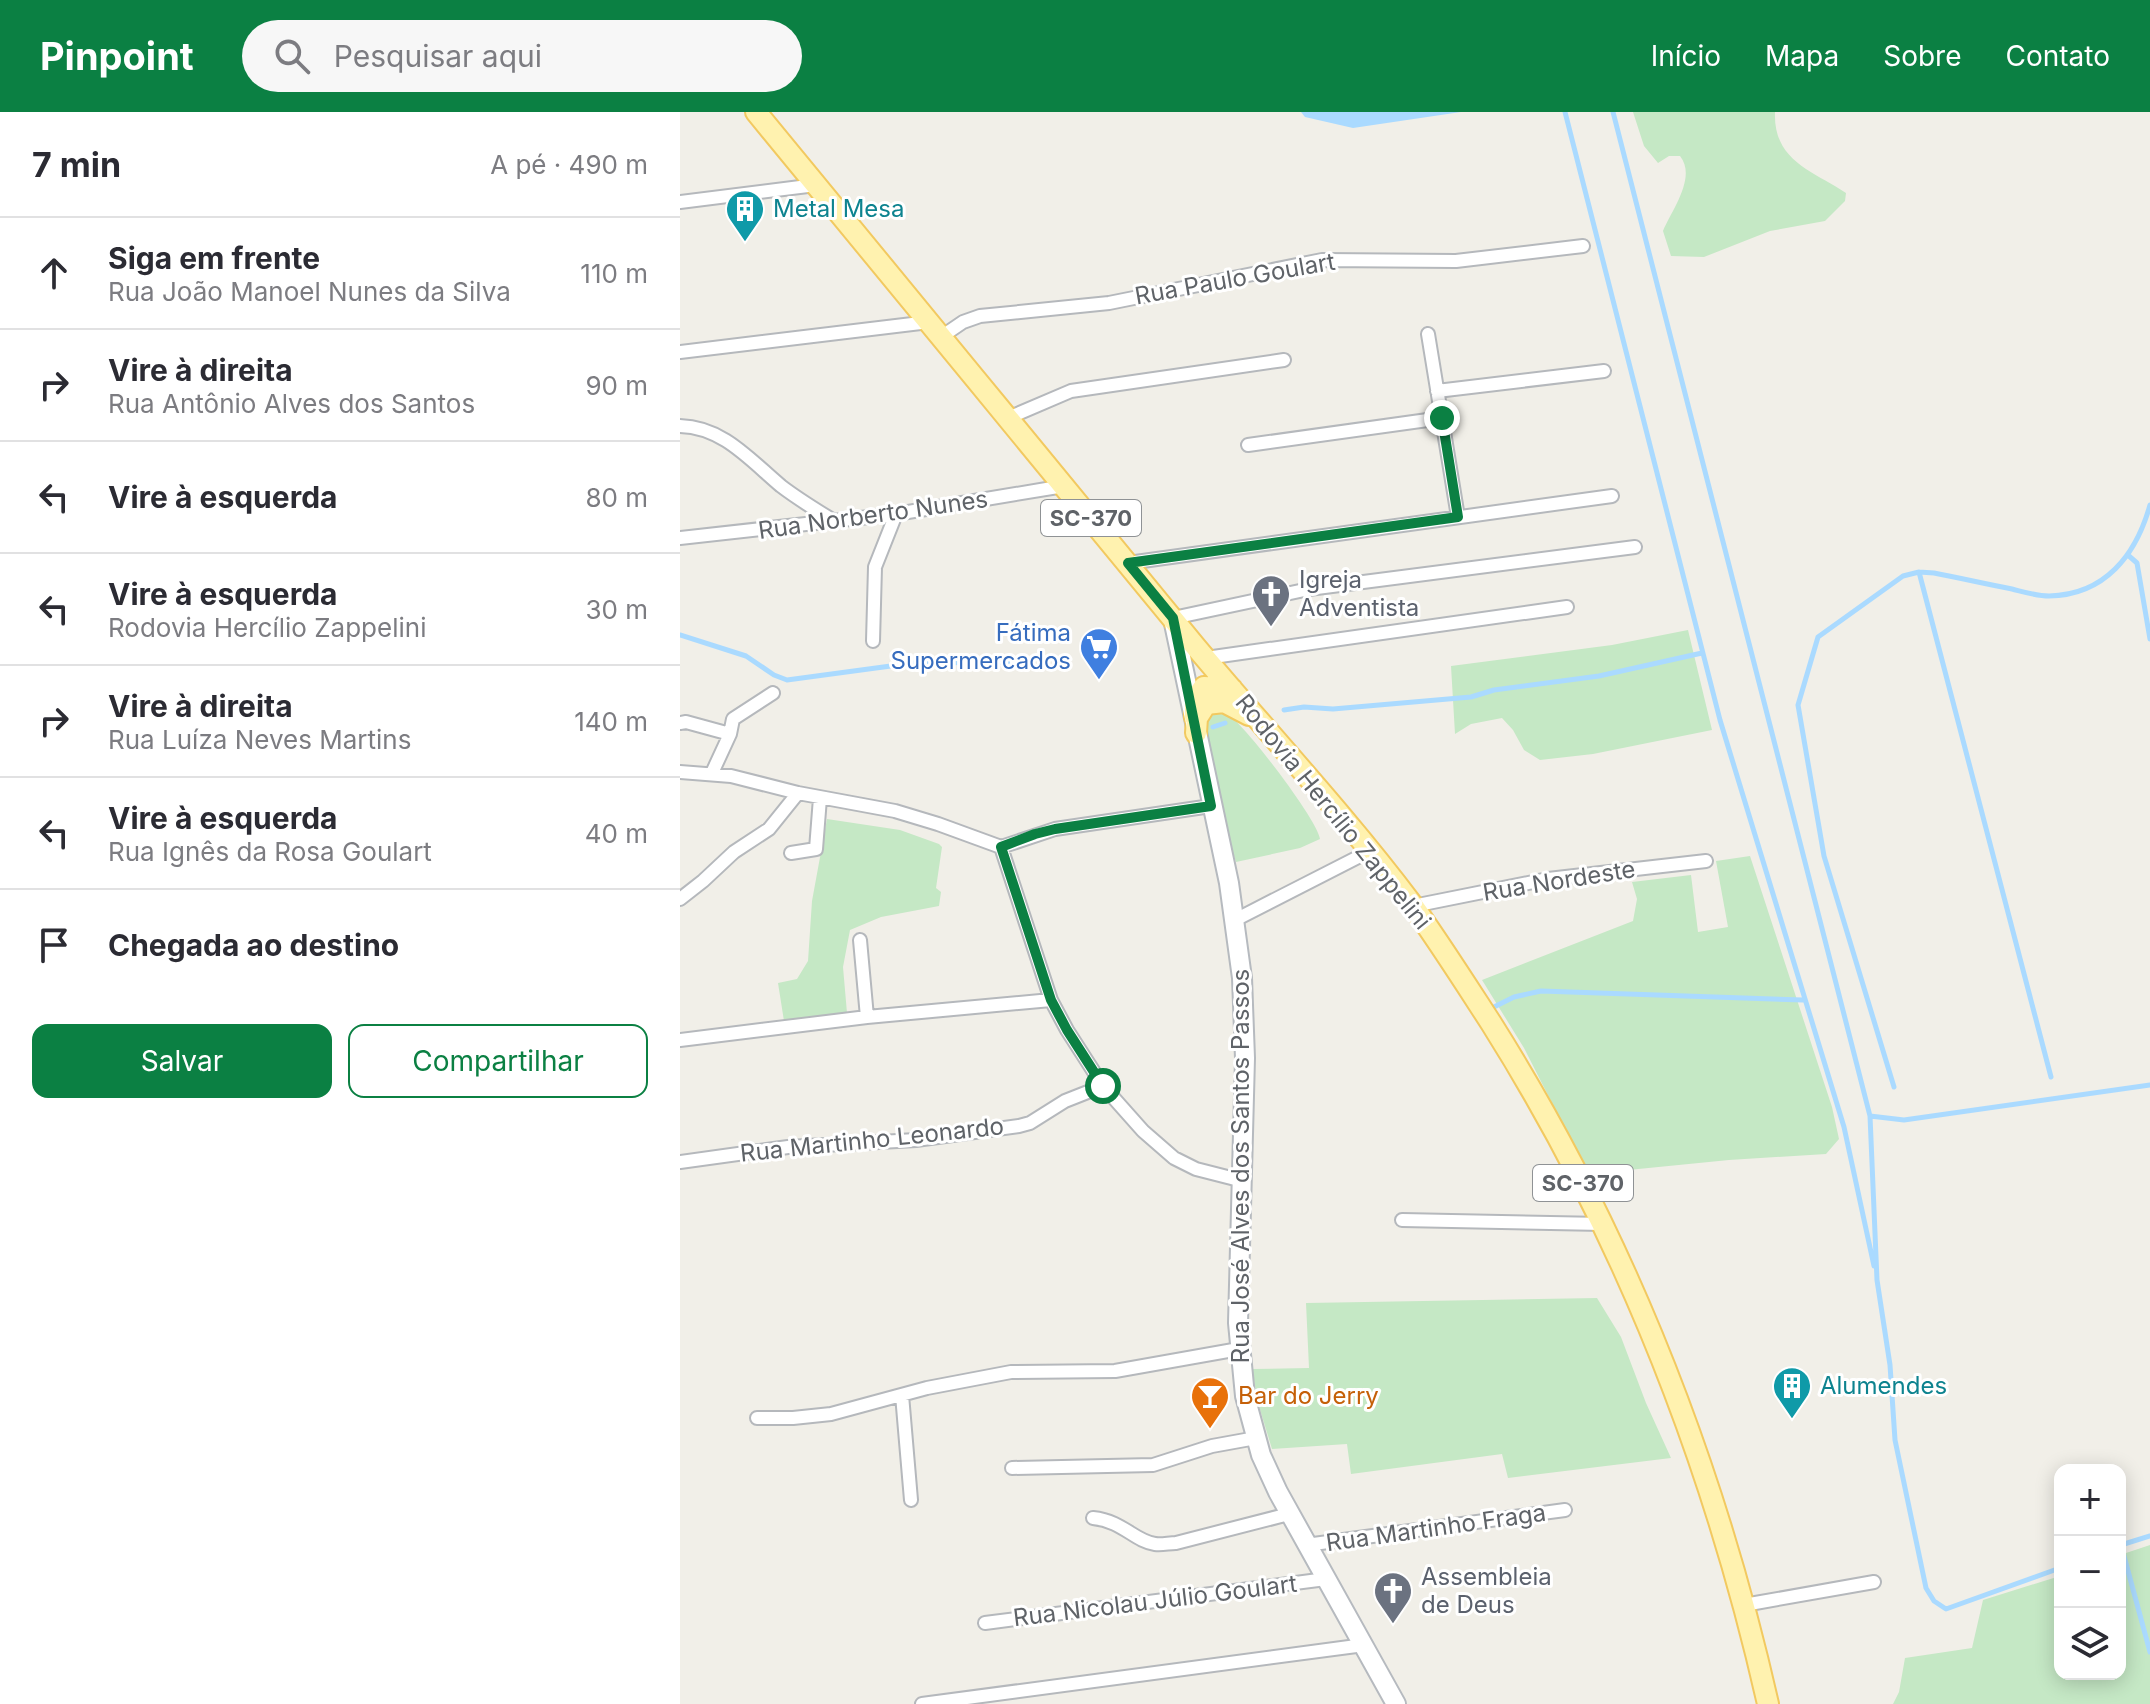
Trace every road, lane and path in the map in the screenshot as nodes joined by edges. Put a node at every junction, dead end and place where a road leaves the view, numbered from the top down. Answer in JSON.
{"nodes":[{"id":1,"x":756,"y":112,"type":"edge"},
{"id":2,"x":816,"y":185,"type":"junction"},
{"id":3,"x":680,"y":202,"type":"edge"},
{"id":4,"x":1583,"y":246,"type":"dead end"},
{"id":5,"x":935,"y":329,"type":"junction"},
{"id":6,"x":1428,"y":334,"type":"dead end"},
{"id":7,"x":680,"y":352,"type":"edge"},
{"id":8,"x":1284,"y":360,"type":"dead end"},
{"id":9,"x":1604,"y":371,"type":"dead end"},
{"id":10,"x":1437,"y":391,"type":"junction"},
{"id":11,"x":1008,"y":418,"type":"junction"},
{"id":12,"x":1442,"y":418,"type":"junction"},
{"id":13,"x":680,"y":426,"type":"edge"},
{"id":14,"x":1248,"y":445,"type":"dead end"},
{"id":15,"x":1064,"y":486,"type":"junction"},
{"id":16,"x":1612,"y":496,"type":"dead end"},
{"id":17,"x":896,"y":514,"type":"junction"},
{"id":18,"x":1458,"y":517,"type":"junction"},
{"id":19,"x":834,"y":521,"type":"junction"},
{"id":20,"x":680,"y":538,"type":"edge"},
{"id":21,"x":1635,"y":547,"type":"dead end"},
{"id":22,"x":1128,"y":563,"type":"junction"},
{"id":23,"x":1567,"y":607,"type":"dead end"},
{"id":24,"x":1173,"y":618,"type":"junction"},
{"id":25,"x":873,"y":641,"type":"dead end"},
{"id":26,"x":1201,"y":652,"type":"junction"},
{"id":27,"x":1232,"y":689,"type":"junction"},
{"id":28,"x":1188,"y":692,"type":"junction"},
{"id":29,"x":773,"y":693,"type":"dead end"},
{"id":30,"x":680,"y":723,"type":"edge"},
{"id":31,"x":1267,"y":730,"type":"junction"},
{"id":32,"x":1196,"y":733,"type":"junction"},
{"id":33,"x":730,"y":734,"type":"junction"},
{"id":34,"x":680,"y":772,"type":"edge"},
{"id":35,"x":712,"y":773,"type":"junction"},
{"id":36,"x":798,"y":793,"type":"junction"},
{"id":37,"x":820,"y":798,"type":"junction"},
{"id":38,"x":1211,"y":806,"type":"junction"},
{"id":39,"x":1001,"y":847,"type":"junction"},
{"id":40,"x":1370,"y":851,"type":"junction"},
{"id":41,"x":791,"y":853,"type":"dead end"},
{"id":42,"x":1706,"y":861,"type":"dead end"},
{"id":43,"x":680,"y":899,"type":"edge"},
{"id":44,"x":1413,"y":906,"type":"junction"},
{"id":45,"x":1235,"y":920,"type":"junction"},
{"id":46,"x":860,"y":940,"type":"dead end"},
{"id":47,"x":1051,"y":1000,"type":"junction"},
{"id":48,"x":867,"y":1017,"type":"junction"},
{"id":49,"x":680,"y":1040,"type":"edge"},
{"id":50,"x":1103,"y":1086,"type":"junction"},
{"id":51,"x":680,"y":1162,"type":"edge"},
{"id":52,"x":1243,"y":1181,"type":"junction"},
{"id":53,"x":1402,"y":1220,"type":"dead end"},
{"id":54,"x":1603,"y":1224,"type":"junction"},
{"id":55,"x":1239,"y":1349,"type":"junction"},
{"id":56,"x":902,"y":1395,"type":"junction"},
{"id":57,"x":757,"y":1418,"type":"dead end"},
{"id":58,"x":1256,"y":1438,"type":"junction"},
{"id":59,"x":1012,"y":1468,"type":"dead end"},
{"id":60,"x":911,"y":1500,"type":"dead end"},
{"id":61,"x":1565,"y":1510,"type":"dead end"},
{"id":62,"x":1289,"y":1514,"type":"junction"},
{"id":63,"x":1093,"y":1518,"type":"dead end"},
{"id":64,"x":1306,"y":1545,"type":"junction"},
{"id":65,"x":1326,"y":1579,"type":"junction"},
{"id":66,"x":1874,"y":1582,"type":"dead end"},
{"id":67,"x":1744,"y":1605,"type":"junction"},
{"id":68,"x":985,"y":1623,"type":"dead end"},
{"id":69,"x":1364,"y":1645,"type":"junction"},
{"id":70,"x":922,"y":1704,"type":"edge"},
{"id":71,"x":1396,"y":1704,"type":"edge"},
{"id":72,"x":1768,"y":1704,"type":"edge"}],
"edges":[{"from":1,"to":2,"type":"main road","name":"Rodovia Hercílio Zappelini","number":"SC-370"},
{"from":2,"to":3,"type":"street"},
{"from":2,"to":5,"type":"main road","name":"Rodovia Hercílio Zappelini","number":"SC-370"},
{"from":4,"to":5,"type":"street","name":"Rua Paulo Goulart"},
{"from":5,"to":7,"type":"street"},
{"from":5,"to":11,"type":"main road","name":"Rodovia Hercílio Zappelini","number":"SC-370"},
{"from":6,"to":10,"type":"street"},
{"from":8,"to":11,"type":"street"},
{"from":9,"to":10,"type":"street"},
{"from":10,"to":12,"type":"street"},
{"from":11,"to":15,"type":"main road","name":"Rodovia Hercílio Zappelini","number":"SC-370"},
{"from":12,"to":14,"type":"street"},
{"from":12,"to":18,"type":"street"},
{"from":13,"to":19,"type":"street"},
{"from":15,"to":17,"type":"street","name":"Rua Norberto Nunes"},
{"from":15,"to":22,"type":"main road","name":"Rodovia Hercílio Zappelini","number":"SC-370"},
{"from":16,"to":18,"type":"street"},
{"from":17,"to":19,"type":"street","name":"Rua Norberto Nunes"},
{"from":17,"to":25,"type":"street"},
{"from":18,"to":22,"type":"street"},
{"from":19,"to":20,"type":"street","name":"Rua Norberto Nunes"},
{"from":21,"to":24,"type":"street"},
{"from":22,"to":24,"type":"main road","name":"Rodovia Hercílio Zappelini","number":"SC-370"},
{"from":23,"to":26,"type":"street"},
{"from":24,"to":26,"type":"main road","name":"Rodovia Hercílio Zappelini","number":"SC-370"},
{"from":24,"to":28,"type":"street","name":"Rua José Alves dos Santos Passos"},
{"from":26,"to":27,"type":"main road","name":"Rodovia Hercílio Zappelini","number":"SC-370"},
{"from":26,"to":28,"type":"street","name":"Rua José Alves dos Santos Passos"},
{"from":27,"to":31,"type":"main road","name":"Rodovia Hercílio Zappelini","number":"SC-370"},
{"from":27,"to":32,"type":"main road"},
{"from":28,"to":32,"type":"street","name":"Rua José Alves dos Santos Passos"},
{"from":29,"to":33,"type":"street"},
{"from":30,"to":33,"type":"street"},
{"from":31,"to":32,"type":"main road"},
{"from":31,"to":40,"type":"main road","name":"Rodovia Hercílio Zappelini","number":"SC-370"},
{"from":32,"to":38,"type":"street","name":"Rua José Alves dos Santos Passos"},
{"from":33,"to":35,"type":"street"},
{"from":34,"to":35,"type":"street"},
{"from":35,"to":36,"type":"street"},
{"from":36,"to":37,"type":"street"},
{"from":36,"to":43,"type":"street"},
{"from":37,"to":39,"type":"street"},
{"from":37,"to":41,"type":"street"},
{"from":38,"to":39,"type":"street"},
{"from":38,"to":45,"type":"street","name":"Rua José Alves dos Santos Passos"},
{"from":39,"to":47,"type":"street"},
{"from":40,"to":44,"type":"main road","name":"Rodovia Hercílio Zappelini","number":"SC-370"},
{"from":40,"to":45,"type":"street"},
{"from":42,"to":44,"type":"street","name":"Rua Nordeste"},
{"from":44,"to":54,"type":"main road","name":"Rodovia Hercílio Zappelini","number":"SC-370"},
{"from":45,"to":52,"type":"street","name":"Rua José Alves dos Santos Passos"},
{"from":46,"to":48,"type":"street"},
{"from":47,"to":48,"type":"street"},
{"from":47,"to":50,"type":"street"},
{"from":48,"to":49,"type":"street"},
{"from":50,"to":51,"type":"street","name":"Rua Martinho Leonardo"},
{"from":50,"to":52,"type":"street"},
{"from":52,"to":55,"type":"street","name":"Rua José Alves dos Santos Passos"},
{"from":53,"to":54,"type":"street"},
{"from":54,"to":67,"type":"main road","name":"Rodovia Hercílio Zappelini","number":"SC-370"},
{"from":55,"to":56,"type":"street"},
{"from":55,"to":58,"type":"street","name":"Rua José Alves dos Santos Passos"},
{"from":56,"to":57,"type":"street"},
{"from":56,"to":60,"type":"street"},
{"from":58,"to":59,"type":"street"},
{"from":58,"to":62,"type":"street","name":"Rua José Alves dos Santos Passos"},
{"from":61,"to":64,"type":"street","name":"Rua Martinho Fraga"},
{"from":62,"to":63,"type":"street"},
{"from":62,"to":64,"type":"street","name":"Rua José Alves dos Santos Passos"},
{"from":64,"to":65,"type":"street","name":"Rua José Alves dos Santos Passos"},
{"from":65,"to":68,"type":"street","name":"Rua Nicolau Júlio Goulart"},
{"from":65,"to":69,"type":"street","name":"Rua José Alves dos Santos Passos"},
{"from":66,"to":67,"type":"street"},
{"from":67,"to":72,"type":"main road","name":"Rodovia Hercílio Zappelini","number":"SC-370"},
{"from":69,"to":70,"type":"street"},
{"from":69,"to":71,"type":"street","name":"Rua José Alves dos Santos Passos"}]}
